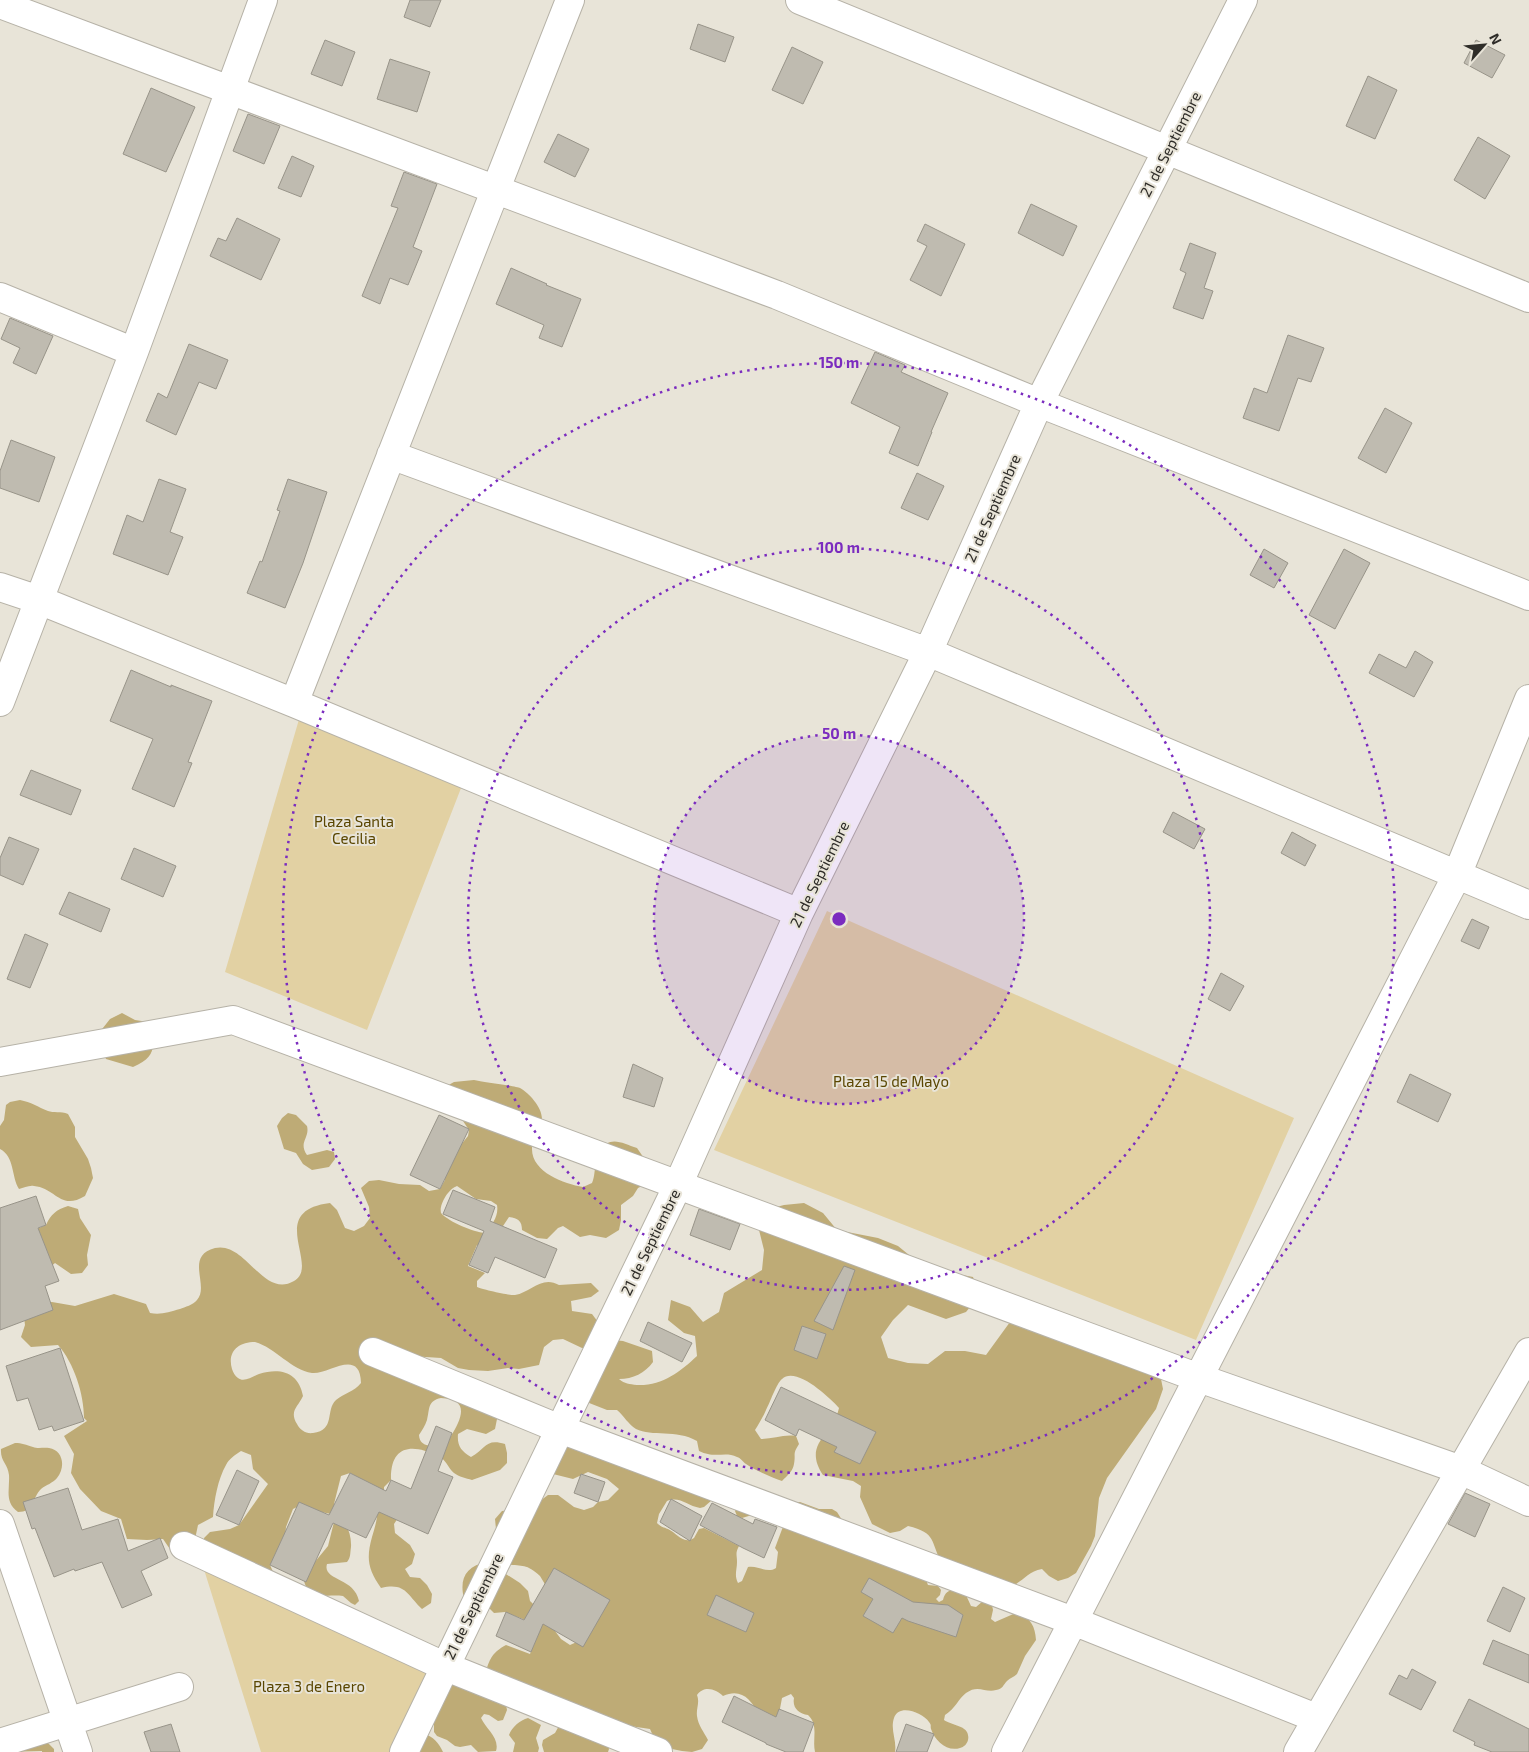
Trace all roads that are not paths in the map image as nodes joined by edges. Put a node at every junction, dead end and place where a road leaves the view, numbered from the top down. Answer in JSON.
{"nodes":[{"id":1,"x":264,"y":0,"type":"edge"},
{"id":2,"x":570,"y":0,"type":"edge"},
{"id":3,"x":800,"y":0,"type":"edge"},
{"id":4,"x":1243,"y":0,"type":"edge"},
{"id":5,"x":0,"y":4,"type":"edge"},
{"id":6,"x":230,"y":91,"type":"junction"},
{"id":7,"x":1167,"y":150,"type":"junction"},
{"id":8,"x":495,"y":190,"type":"junction"},
{"id":9,"x":0,"y":297,"type":"edge"},
{"id":10,"x":1529,"y":298,"type":"edge"},
{"id":11,"x":134,"y":352,"type":"junction"},
{"id":12,"x":1040,"y":403,"type":"junction"},
{"id":13,"x":391,"y":456,"type":"junction"},
{"id":14,"x":0,"y":587,"type":"edge"},
{"id":15,"x":1529,"y":596,"type":"edge"},
{"id":16,"x":39,"y":600,"type":"junction"},
{"id":17,"x":928,"y":652,"type":"junction"},
{"id":18,"x":1529,"y":699,"type":"edge"},
{"id":19,"x":0,"y":702,"type":"edge"},
{"id":20,"x":294,"y":703,"type":"junction"},
{"id":21,"x":1458,"y":875,"type":"junction"},
{"id":22,"x":1529,"y":905,"type":"edge"},
{"id":23,"x":799,"y":914,"type":"junction"},
{"id":24,"x":0,"y":1062,"type":"edge"},
{"id":25,"x":678,"y":1185,"type":"junction"},
{"id":26,"x":373,"y":1352,"type":"dead end"},
{"id":27,"x":1529,"y":1352,"type":"edge"},
{"id":28,"x":1199,"y":1378,"type":"junction"},
{"id":29,"x":560,"y":1429,"type":"junction"},
{"id":30,"x":1461,"y":1470,"type":"junction"},
{"id":31,"x":1529,"y":1502,"type":"edge"},
{"id":32,"x":0,"y":1524,"type":"edge"},
{"id":33,"x":184,"y":1546,"type":"dead end"},
{"id":34,"x":1073,"y":1621,"type":"junction"},
{"id":35,"x":444,"y":1666,"type":"junction"},
{"id":36,"x":178,"y":1687,"type":"dead end"},
{"id":37,"x":1316,"y":1718,"type":"junction"},
{"id":38,"x":68,"y":1722,"type":"junction"},
{"id":39,"x":0,"y":1744,"type":"edge"},
{"id":40,"x":78,"y":1752,"type":"edge"},
{"id":41,"x":404,"y":1752,"type":"edge"},
{"id":42,"x":658,"y":1752,"type":"edge"},
{"id":43,"x":1006,"y":1752,"type":"edge"},
{"id":44,"x":1298,"y":1752,"type":"edge"}],
"edges":[{"from":1,"to":6,"type":"street"},
{"from":2,"to":8,"type":"street"},
{"from":3,"to":7,"type":"street"},
{"from":4,"to":7,"type":"street","name":"21 de Septiembre"},
{"from":5,"to":6,"type":"street"},
{"from":6,"to":8,"type":"street"},
{"from":6,"to":11,"type":"street"},
{"from":7,"to":10,"type":"street"},
{"from":7,"to":12,"type":"street","name":"21 de Septiembre"},
{"from":8,"to":12,"type":"street"},
{"from":8,"to":13,"type":"street"},
{"from":9,"to":11,"type":"street"},
{"from":11,"to":16,"type":"street"},
{"from":12,"to":15,"type":"street"},
{"from":12,"to":17,"type":"street","name":"21 de Septiembre"},
{"from":13,"to":17,"type":"street"},
{"from":13,"to":20,"type":"street"},
{"from":14,"to":16,"type":"street"},
{"from":16,"to":19,"type":"street"},
{"from":16,"to":20,"type":"street"},
{"from":17,"to":21,"type":"street"},
{"from":17,"to":23,"type":"street","name":"21 de Septiembre"},
{"from":18,"to":21,"type":"street"},
{"from":20,"to":23,"type":"street"},
{"from":21,"to":22,"type":"street"},
{"from":21,"to":28,"type":"street"},
{"from":23,"to":25,"type":"street","name":"21 de Septiembre"},
{"from":24,"to":25,"type":"street"},
{"from":25,"to":28,"type":"street"},
{"from":25,"to":29,"type":"street","name":"21 de Septiembre"},
{"from":26,"to":29,"type":"street"},
{"from":27,"to":30,"type":"street"},
{"from":28,"to":30,"type":"street"},
{"from":28,"to":34,"type":"street"},
{"from":29,"to":34,"type":"street"},
{"from":29,"to":35,"type":"street","name":"21 de Septiembre"},
{"from":30,"to":31,"type":"street"},
{"from":30,"to":37,"type":"street"},
{"from":32,"to":38,"type":"street"},
{"from":33,"to":35,"type":"street"},
{"from":34,"to":37,"type":"street"},
{"from":34,"to":43,"type":"street"},
{"from":35,"to":41,"type":"street","name":"21 de Septiembre"},
{"from":35,"to":42,"type":"street"},
{"from":36,"to":38,"type":"street"},
{"from":37,"to":44,"type":"street"},
{"from":38,"to":39,"type":"street"},
{"from":38,"to":40,"type":"street"}]}
